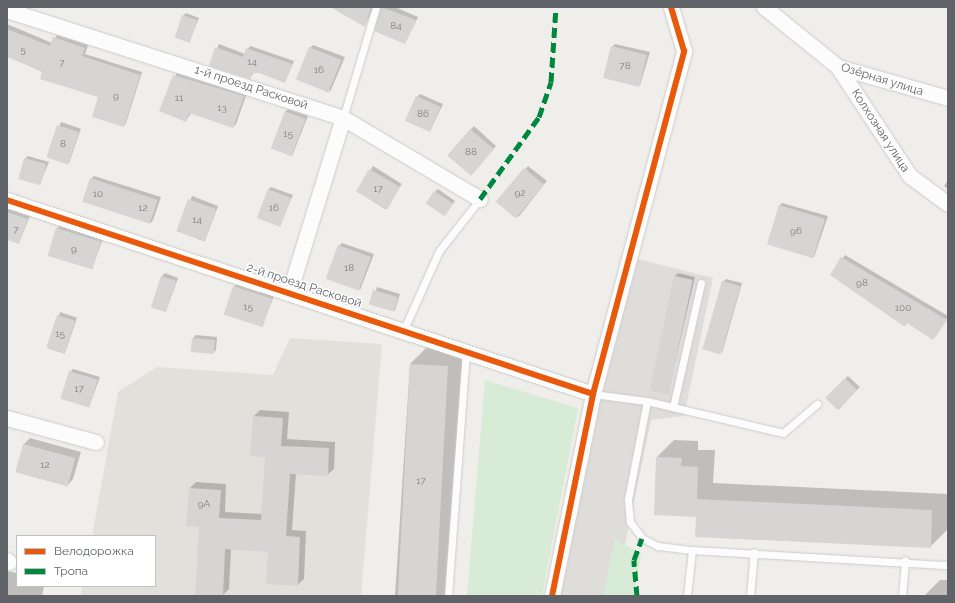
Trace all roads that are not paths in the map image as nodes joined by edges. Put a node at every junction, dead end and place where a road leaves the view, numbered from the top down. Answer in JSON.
{"nodes":[{"id":1,"x":376,"y":7,"type":"edge"},
{"id":2,"x":671,"y":7,"type":"edge"},
{"id":3,"x":764,"y":7,"type":"edge"},
{"id":4,"x":7,"y":10,"type":"edge"},
{"id":5,"x":838,"y":67,"type":"junction"},
{"id":6,"x":948,"y":98,"type":"edge"},
{"id":7,"x":343,"y":118,"type":"junction"},
{"id":8,"x":480,"y":199,"type":"joint"},
{"id":9,"x":7,"y":200,"type":"edge"},
{"id":10,"x":948,"y":204,"type":"edge"},
{"id":11,"x":701,"y":283,"type":"dead end"},
{"id":12,"x":289,"y":293,"type":"junction"},
{"id":13,"x":404,"y":329,"type":"junction"},
{"id":14,"x":466,"y":351,"type":"junction"},
{"id":15,"x":593,"y":394,"type":"junction"},
{"id":16,"x":647,"y":401,"type":"junction"},
{"id":17,"x":817,"y":404,"type":"dead end"},
{"id":18,"x":673,"y":407,"type":"junction"},
{"id":19,"x":7,"y":418,"type":"edge"},
{"id":20,"x":96,"y":442,"type":"dead end"},
{"id":21,"x":692,"y":550,"type":"junction"},
{"id":22,"x":754,"y":552,"type":"junction"},
{"id":23,"x":905,"y":560,"type":"junction"},
{"id":24,"x":948,"y":565,"type":"edge"},
{"id":25,"x":448,"y":596,"type":"edge"},
{"id":26,"x":552,"y":596,"type":"edge"},
{"id":27,"x":687,"y":596,"type":"edge"},
{"id":28,"x":750,"y":596,"type":"edge"},
{"id":29,"x":902,"y":596,"type":"edge"}],
"edges":[{"from":1,"to":7,"type":"lane"},
{"from":2,"to":15,"type":"street"},
{"from":3,"to":5,"type":"street","name":"Озёрная улица"},
{"from":4,"to":7,"type":"street","name":"1-й проезд Расковой"},
{"from":5,"to":6,"type":"street","name":"Озёрная улица"},
{"from":5,"to":10,"type":"street","name":"Колхозная улица"},
{"from":7,"to":8,"type":"street","name":"1-й проезд Расковой"},
{"from":7,"to":12,"type":"street"},
{"from":8,"to":13,"type":"lane"},
{"from":9,"to":12,"type":"street","name":"2-й проезд Расковой"},
{"from":11,"to":18,"type":"lane"},
{"from":12,"to":13,"type":"street","name":"2-й проезд Расковой"},
{"from":13,"to":14,"type":"street","name":"2-й проезд Расковой"},
{"from":14,"to":15,"type":"street","name":"2-й проезд Расковой"},
{"from":14,"to":25,"type":"lane"},
{"from":15,"to":16,"type":"lane"},
{"from":15,"to":26,"type":"street"},
{"from":16,"to":18,"type":"lane"},
{"from":16,"to":21,"type":"lane"},
{"from":17,"to":18,"type":"lane"},
{"from":19,"to":20,"type":"street"},
{"from":21,"to":22,"type":"lane"},
{"from":21,"to":27,"type":"lane"},
{"from":22,"to":23,"type":"lane"},
{"from":22,"to":28,"type":"lane"},
{"from":23,"to":24,"type":"lane"},
{"from":23,"to":29,"type":"lane"}]}
